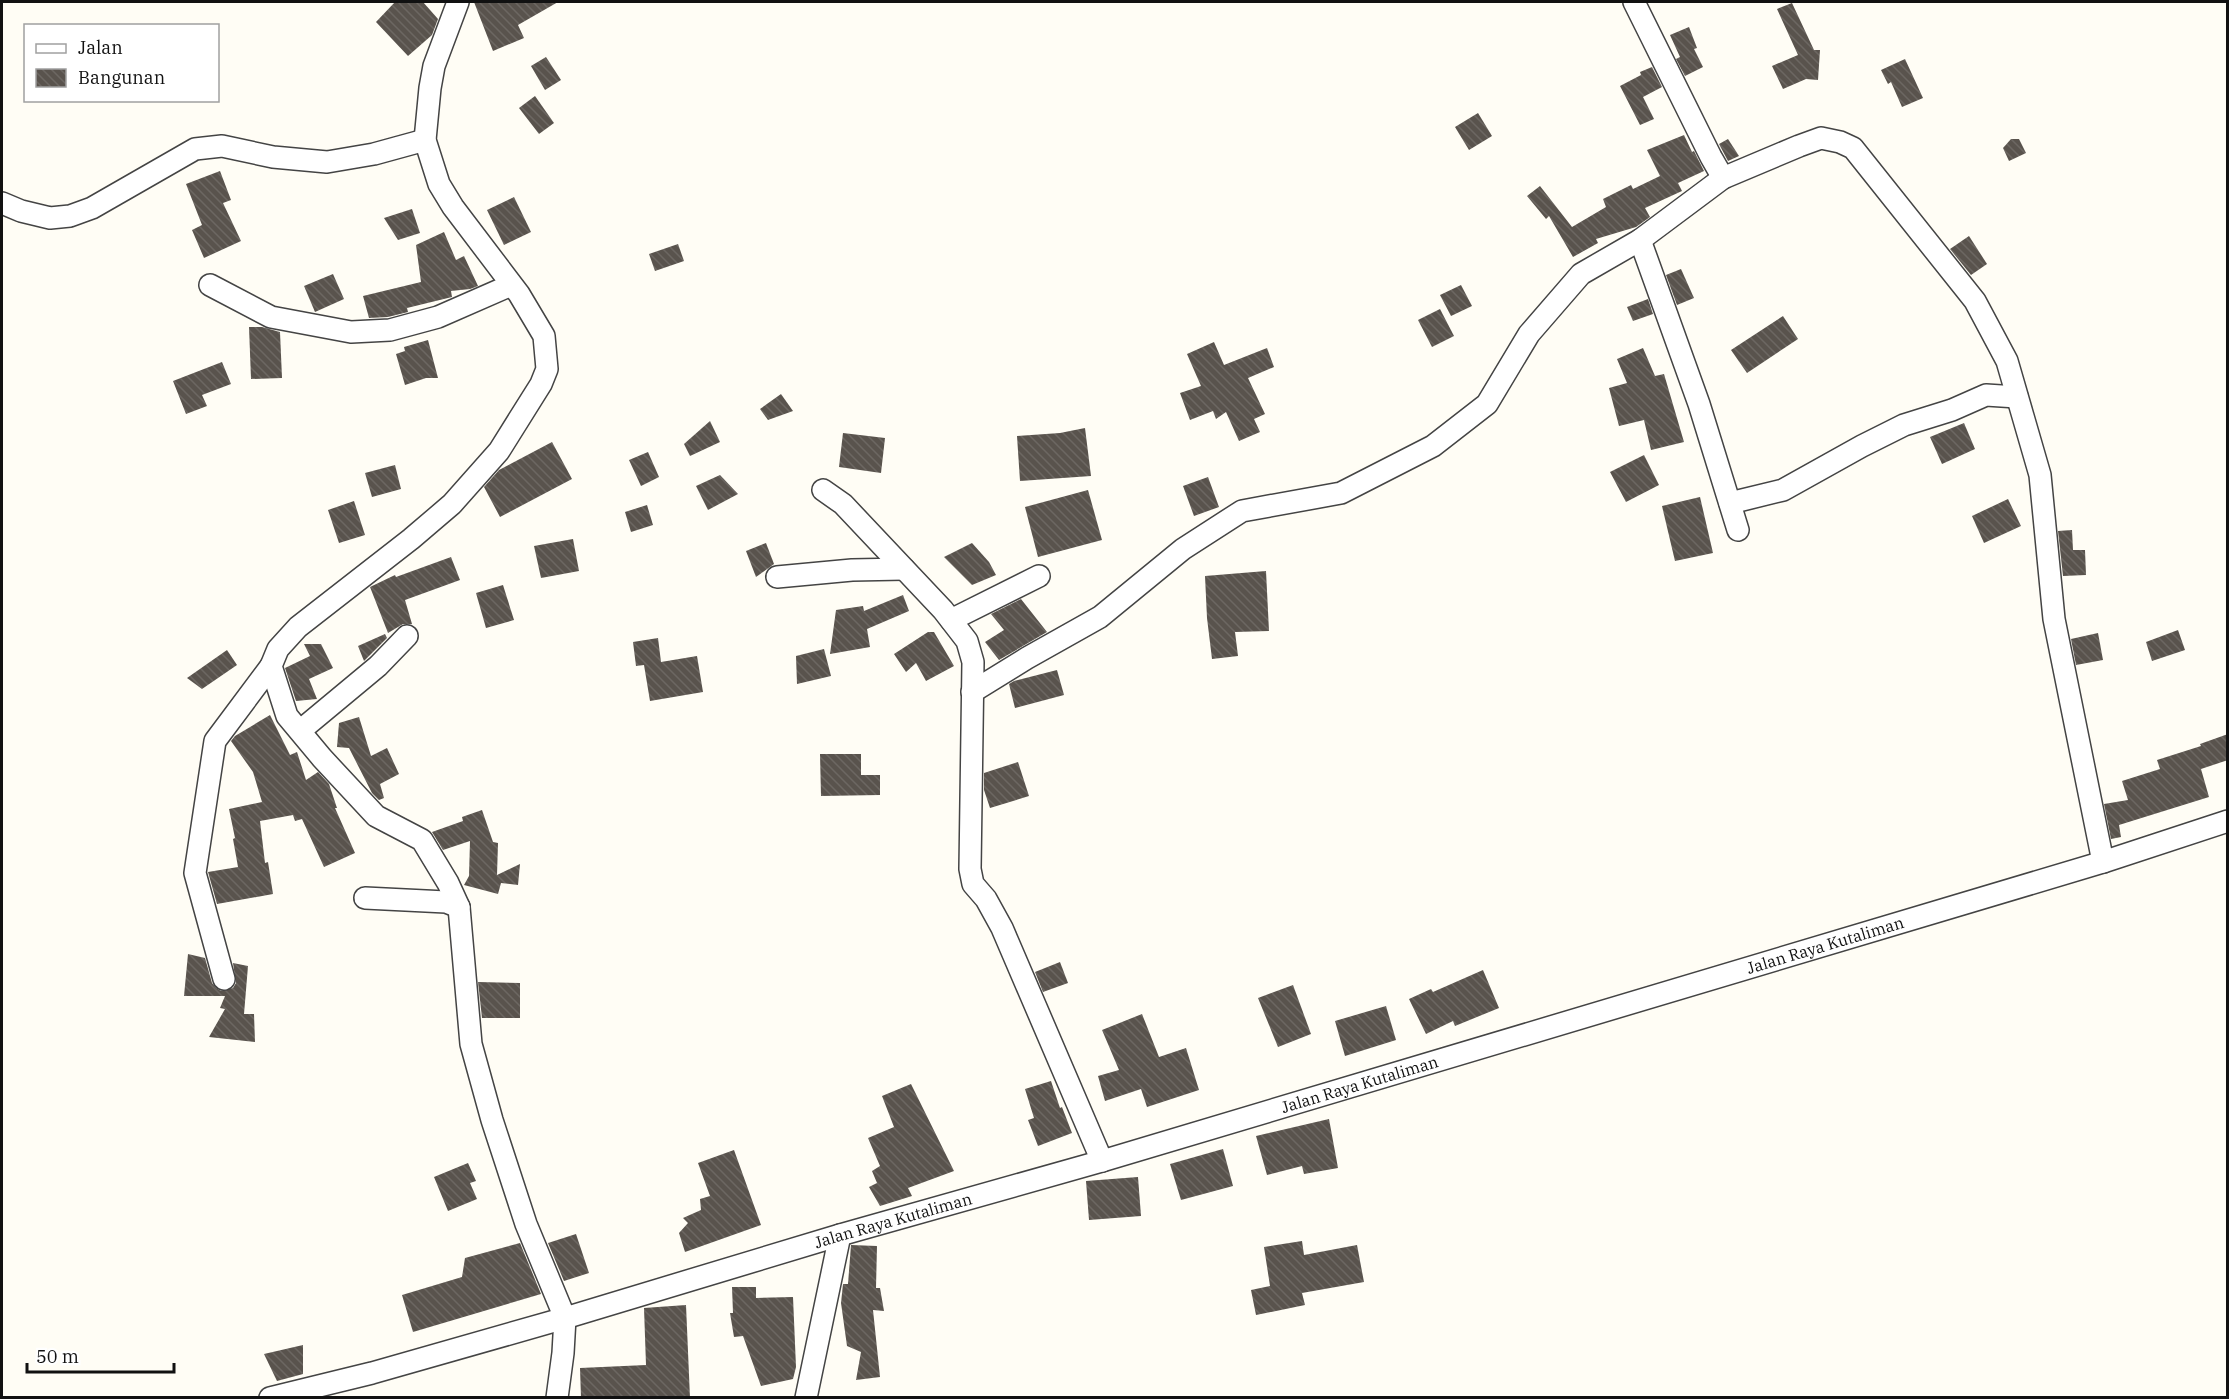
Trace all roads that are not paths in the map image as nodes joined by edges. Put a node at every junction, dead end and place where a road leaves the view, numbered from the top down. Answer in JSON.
{"nodes":[{"id":1,"x":458,"y":2,"type":"edge"},
{"id":2,"x":1634,"y":2,"type":"edge"},
{"id":3,"x":426,"y":140,"type":"junction"},
{"id":4,"x":1723,"y":178,"type":"junction"},
{"id":5,"x":2,"y":203,"type":"edge"},
{"id":6,"x":1640,"y":240,"type":"junction"},
{"id":7,"x":210,"y":285,"type":"dead end"},
{"id":8,"x":511,"y":285,"type":"junction"},
{"id":9,"x":2017,"y":397,"type":"junction"},
{"id":10,"x":823,"y":490,"type":"dead end"},
{"id":11,"x":1730,"y":503,"type":"junction"},
{"id":12,"x":1738,"y":530,"type":"dead end"},
{"id":13,"x":904,"y":569,"type":"junction"},
{"id":14,"x":1039,"y":576,"type":"dead end"},
{"id":15,"x":777,"y":577,"type":"dead end"},
{"id":16,"x":951,"y":620,"type":"junction"},
{"id":17,"x":407,"y":636,"type":"dead end"},
{"id":18,"x":271,"y":666,"type":"junction"},
{"id":19,"x":972,"y":692,"type":"junction"},
{"id":20,"x":301,"y":730,"type":"junction"},
{"id":21,"x":2228,"y":821,"type":"edge"},
{"id":22,"x":2103,"y":862,"type":"junction"},
{"id":23,"x":366,"y":898,"type":"dead end"},
{"id":24,"x":459,"y":907,"type":"junction"},
{"id":25,"x":224,"y":979,"type":"dead end"},
{"id":26,"x":1102,"y":1161,"type":"junction"},
{"id":27,"x":840,"y":1235,"type":"junction"},
{"id":28,"x":565,"y":1318,"type":"junction"},
{"id":29,"x":279,"y":1396,"type":"edge"},
{"id":30,"x":557,"y":1398,"type":"edge"},
{"id":31,"x":806,"y":1398,"type":"edge"}],
"edges":[{"from":1,"to":3,"type":"street"},
{"from":2,"to":4,"type":"street"},
{"from":3,"to":5,"type":"street"},
{"from":3,"to":8,"type":"street"},
{"from":4,"to":6,"type":"street"},
{"from":4,"to":9,"type":"street"},
{"from":6,"to":11,"type":"street"},
{"from":6,"to":19,"type":"street"},
{"from":7,"to":8,"type":"street"},
{"from":8,"to":18,"type":"street"},
{"from":9,"to":11,"type":"street"},
{"from":9,"to":22,"type":"street"},
{"from":10,"to":13,"type":"street"},
{"from":11,"to":12,"type":"street"},
{"from":13,"to":15,"type":"street"},
{"from":13,"to":16,"type":"street"},
{"from":14,"to":16,"type":"street"},
{"from":16,"to":19,"type":"street"},
{"from":17,"to":20,"type":"street"},
{"from":18,"to":20,"type":"street"},
{"from":18,"to":25,"type":"street"},
{"from":19,"to":26,"type":"street"},
{"from":20,"to":24,"type":"street"},
{"from":21,"to":22,"type":"street","name":"Jalan Raya Kutaliman"},
{"from":22,"to":26,"type":"street","name":"Jalan Raya Kutaliman"},
{"from":23,"to":24,"type":"street"},
{"from":24,"to":28,"type":"street"},
{"from":26,"to":27,"type":"street","name":"Jalan Raya Kutaliman"},
{"from":27,"to":28,"type":"street","name":"Jalan Raya Kutaliman"},
{"from":27,"to":31,"type":"street"},
{"from":28,"to":29,"type":"street","name":"Jalan Raya Kutaliman"},
{"from":28,"to":30,"type":"street"}]}
